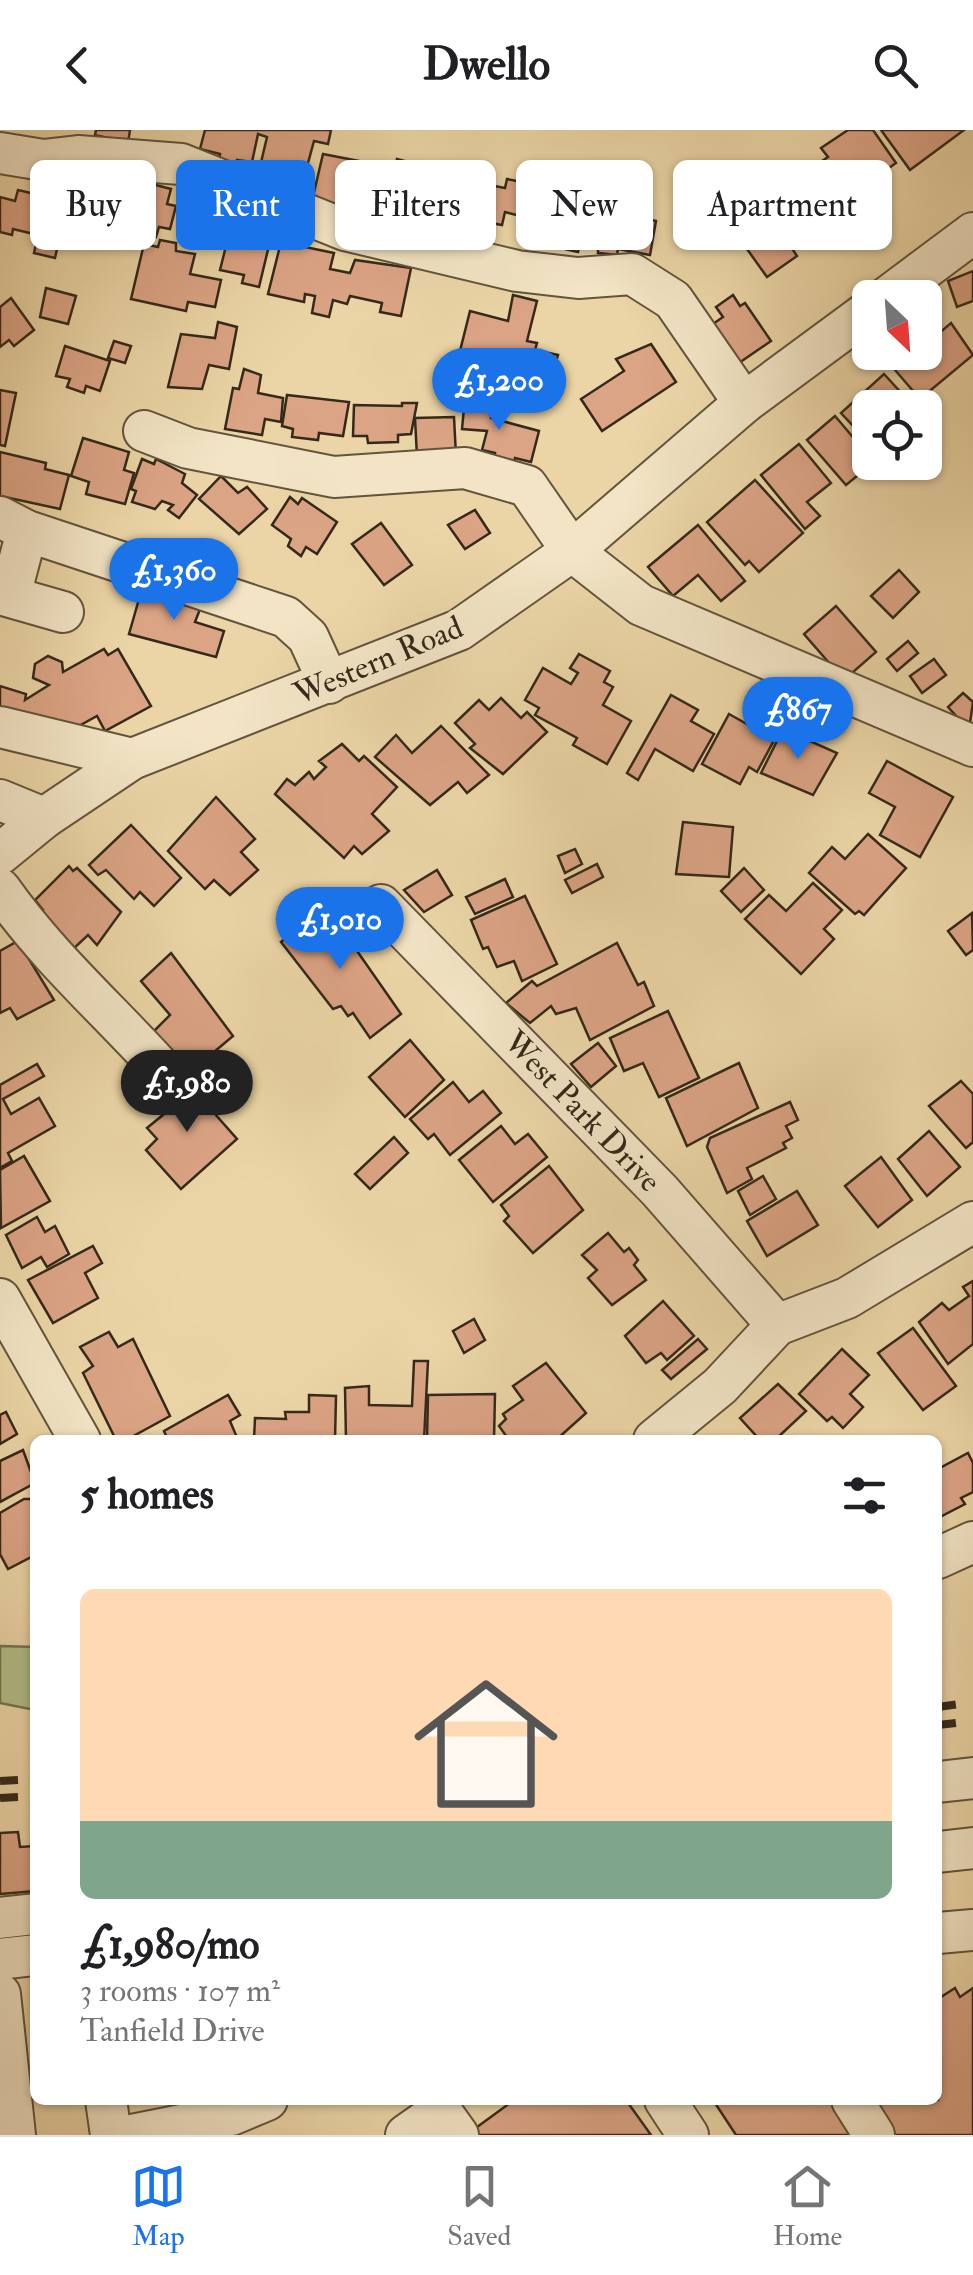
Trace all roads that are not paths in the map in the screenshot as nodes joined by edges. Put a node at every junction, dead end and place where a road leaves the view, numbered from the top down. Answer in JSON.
{"nodes":[{"id":1,"x":185,"y":148,"type":"edge"},
{"id":2,"x":0,"y":153,"type":"edge"},
{"id":3,"x":973,"y":233,"type":"edge"},
{"id":4,"x":910,"y":280,"type":"edge"},
{"id":5,"x":852,"y":323,"type":"edge"},
{"id":6,"x":744,"y":403,"type":"junction"},
{"id":7,"x":144,"y":431,"type":"dead end"},
{"id":8,"x":13,"y":524,"type":"edge"},
{"id":9,"x":572,"y":551,"type":"junction"},
{"id":10,"x":5,"y":595,"type":"edge"},
{"id":11,"x":64,"y":612,"type":"dead end"},
{"id":12,"x":329,"y":684,"type":"junction"},
{"id":13,"x":0,"y":727,"type":"edge"},
{"id":14,"x":973,"y":746,"type":"edge"},
{"id":15,"x":132,"y":760,"type":"junction"},
{"id":16,"x":0,"y":800,"type":"edge"},
{"id":17,"x":44,"y":818,"type":"junction"},
{"id":18,"x":0,"y":854,"type":"edge"},
{"id":19,"x":0,"y":888,"type":"edge"},
{"id":20,"x":382,"y":905,"type":"dead end"},
{"id":21,"x":169,"y":1077,"type":"dead end"},
{"id":22,"x":973,"y":1222,"type":"edge"},
{"id":23,"x":0,"y":1298,"type":"edge"},
{"id":24,"x":777,"y":1326,"type":"junction"},
{"id":25,"x":77,"y":1435,"type":"edge"},
{"id":26,"x":665,"y":1435,"type":"edge"},
{"id":27,"x":973,"y":1542,"type":"edge"},
{"id":28,"x":942,"y":1556,"type":"edge"},
{"id":29,"x":973,"y":1778,"type":"edge"},
{"id":30,"x":942,"y":1782,"type":"edge"},
{"id":31,"x":973,"y":1848,"type":"edge"},
{"id":32,"x":942,"y":1852,"type":"edge"},
{"id":33,"x":30,"y":1915,"type":"edge"},
{"id":34,"x":0,"y":1918,"type":"edge"},
{"id":35,"x":973,"y":1930,"type":"edge"},
{"id":36,"x":942,"y":1933,"type":"edge"},
{"id":37,"x":30,"y":1956,"type":"edge"},
{"id":38,"x":0,"y":1959,"type":"edge"},
{"id":39,"x":0,"y":1994,"type":"edge"},
{"id":40,"x":0,"y":2002,"type":"edge"},
{"id":41,"x":107,"y":2105,"type":"edge"},
{"id":42,"x":255,"y":2105,"type":"edge"},
{"id":43,"x":668,"y":2105,"type":"edge"},
{"id":44,"x":855,"y":2105,"type":"edge"},
{"id":45,"x":443,"y":2115,"type":"edge"},
{"id":46,"x":15,"y":2135,"type":"edge"},
{"id":47,"x":111,"y":2135,"type":"edge"},
{"id":48,"x":131,"y":2135,"type":"edge"},
{"id":49,"x":406,"y":2135,"type":"edge"},
{"id":50,"x":688,"y":2135,"type":"edge"},
{"id":51,"x":874,"y":2135,"type":"edge"}],
"edges":[{"from":1,"to":2,"type":"street"},
{"from":1,"to":6,"type":"street"},
{"from":3,"to":4,"type":"street"},
{"from":5,"to":6,"type":"street","name":"Western Road"},
{"from":6,"to":9,"type":"street","name":"Western Road"},
{"from":7,"to":9,"type":"street"},
{"from":8,"to":10,"type":"street"},
{"from":8,"to":12,"type":"street"},
{"from":9,"to":12,"type":"street","name":"Western Road"},
{"from":9,"to":14,"type":"street"},
{"from":10,"to":11,"type":"street"},
{"from":12,"to":15,"type":"street","name":"Western Road"},
{"from":13,"to":15,"type":"street"},
{"from":15,"to":17,"type":"street","name":"Western Road"},
{"from":16,"to":17,"type":"street"},
{"from":17,"to":18,"type":"street","name":"Western Road"},
{"from":19,"to":21,"type":"street"},
{"from":20,"to":24,"type":"street","name":"West Park Drive"},
{"from":22,"to":24,"type":"street"},
{"from":23,"to":25,"type":"street"},
{"from":24,"to":26,"type":"street"},
{"from":27,"to":28,"type":"street"},
{"from":29,"to":30,"type":"street"},
{"from":31,"to":32,"type":"street"},
{"from":33,"to":34,"type":"street"},
{"from":35,"to":36,"type":"street"},
{"from":37,"to":38,"type":"street"},
{"from":39,"to":40,"type":"street"},
{"from":40,"to":46,"type":"street"},
{"from":41,"to":47,"type":"street"},
{"from":42,"to":48,"type":"street"},
{"from":43,"to":50,"type":"street"},
{"from":44,"to":51,"type":"street"},
{"from":45,"to":49,"type":"street"}]}
